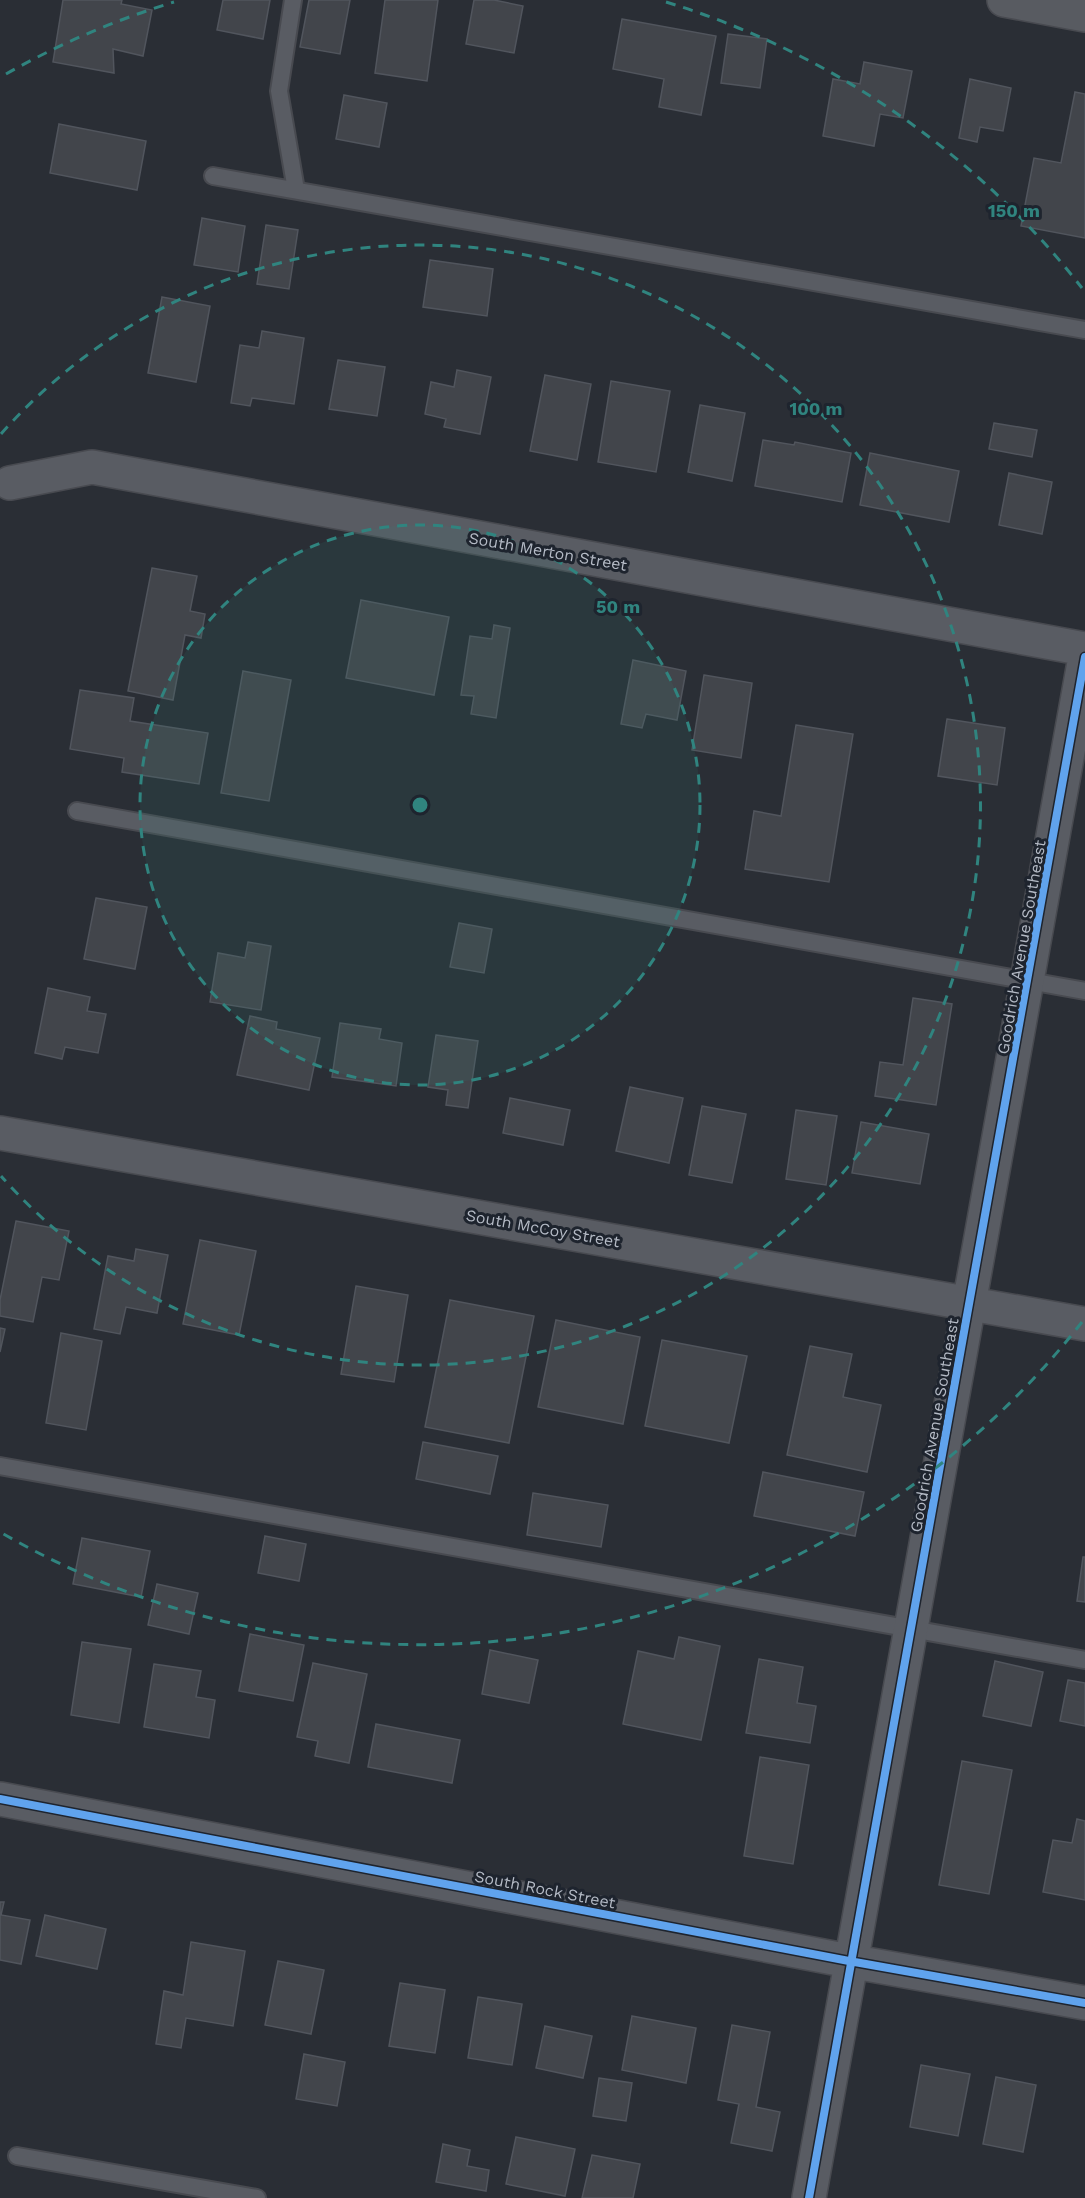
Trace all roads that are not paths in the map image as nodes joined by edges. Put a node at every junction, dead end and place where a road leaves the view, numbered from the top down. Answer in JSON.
{"nodes":[{"id":1,"x":293,"y":0,"type":"edge"},
{"id":2,"x":1004,"y":0,"type":"edge"},
{"id":3,"x":1085,"y":15,"type":"edge"},
{"id":4,"x":213,"y":176,"type":"dead end"},
{"id":5,"x":296,"y":190,"type":"junction"},
{"id":6,"x":1085,"y":330,"type":"edge"},
{"id":7,"x":10,"y":483,"type":"dead end"},
{"id":8,"x":1085,"y":649,"type":"edge"},
{"id":9,"x":1085,"y":657,"type":"edge"},
{"id":10,"x":77,"y":811,"type":"dead end"},
{"id":11,"x":1029,"y":981,"type":"junction"},
{"id":12,"x":1085,"y":991,"type":"edge"},
{"id":13,"x":0,"y":1132,"type":"edge"},
{"id":14,"x":970,"y":1303,"type":"junction"},
{"id":15,"x":1085,"y":1324,"type":"edge"},
{"id":16,"x":0,"y":1466,"type":"edge"},
{"id":17,"x":911,"y":1627,"type":"junction"},
{"id":18,"x":1085,"y":1660,"type":"edge"},
{"id":19,"x":0,"y":1799,"type":"edge"},
{"id":20,"x":849,"y":1961,"type":"junction"},
{"id":21,"x":1085,"y":2003,"type":"edge"},
{"id":22,"x":17,"y":2156,"type":"dead end"},
{"id":23,"x":256,"y":2198,"type":"edge"},
{"id":24,"x":809,"y":2198,"type":"edge"}],
"edges":[{"from":1,"to":5,"type":"lane"},
{"from":2,"to":3,"type":"street"},
{"from":4,"to":5,"type":"lane"},
{"from":5,"to":6,"type":"lane"},
{"from":7,"to":8,"type":"street","name":"South Merton Street"},
{"from":9,"to":11,"type":"street","name":"Goodrich Avenue Southeast"},
{"from":10,"to":11,"type":"lane"},
{"from":11,"to":12,"type":"lane"},
{"from":11,"to":14,"type":"street","name":"Goodrich Avenue Southeast"},
{"from":13,"to":14,"type":"street","name":"South McCoy Street"},
{"from":14,"to":15,"type":"street","name":"South McCoy Street"},
{"from":14,"to":17,"type":"street","name":"Goodrich Avenue Southeast"},
{"from":16,"to":17,"type":"lane"},
{"from":17,"to":18,"type":"lane"},
{"from":17,"to":20,"type":"street","name":"Goodrich Avenue Southeast"},
{"from":19,"to":20,"type":"street","name":"South Rock Street"},
{"from":20,"to":21,"type":"street","name":"South Rock Street"},
{"from":20,"to":24,"type":"street","name":"Goodrich Avenue Southeast"},
{"from":22,"to":23,"type":"lane"}]}
